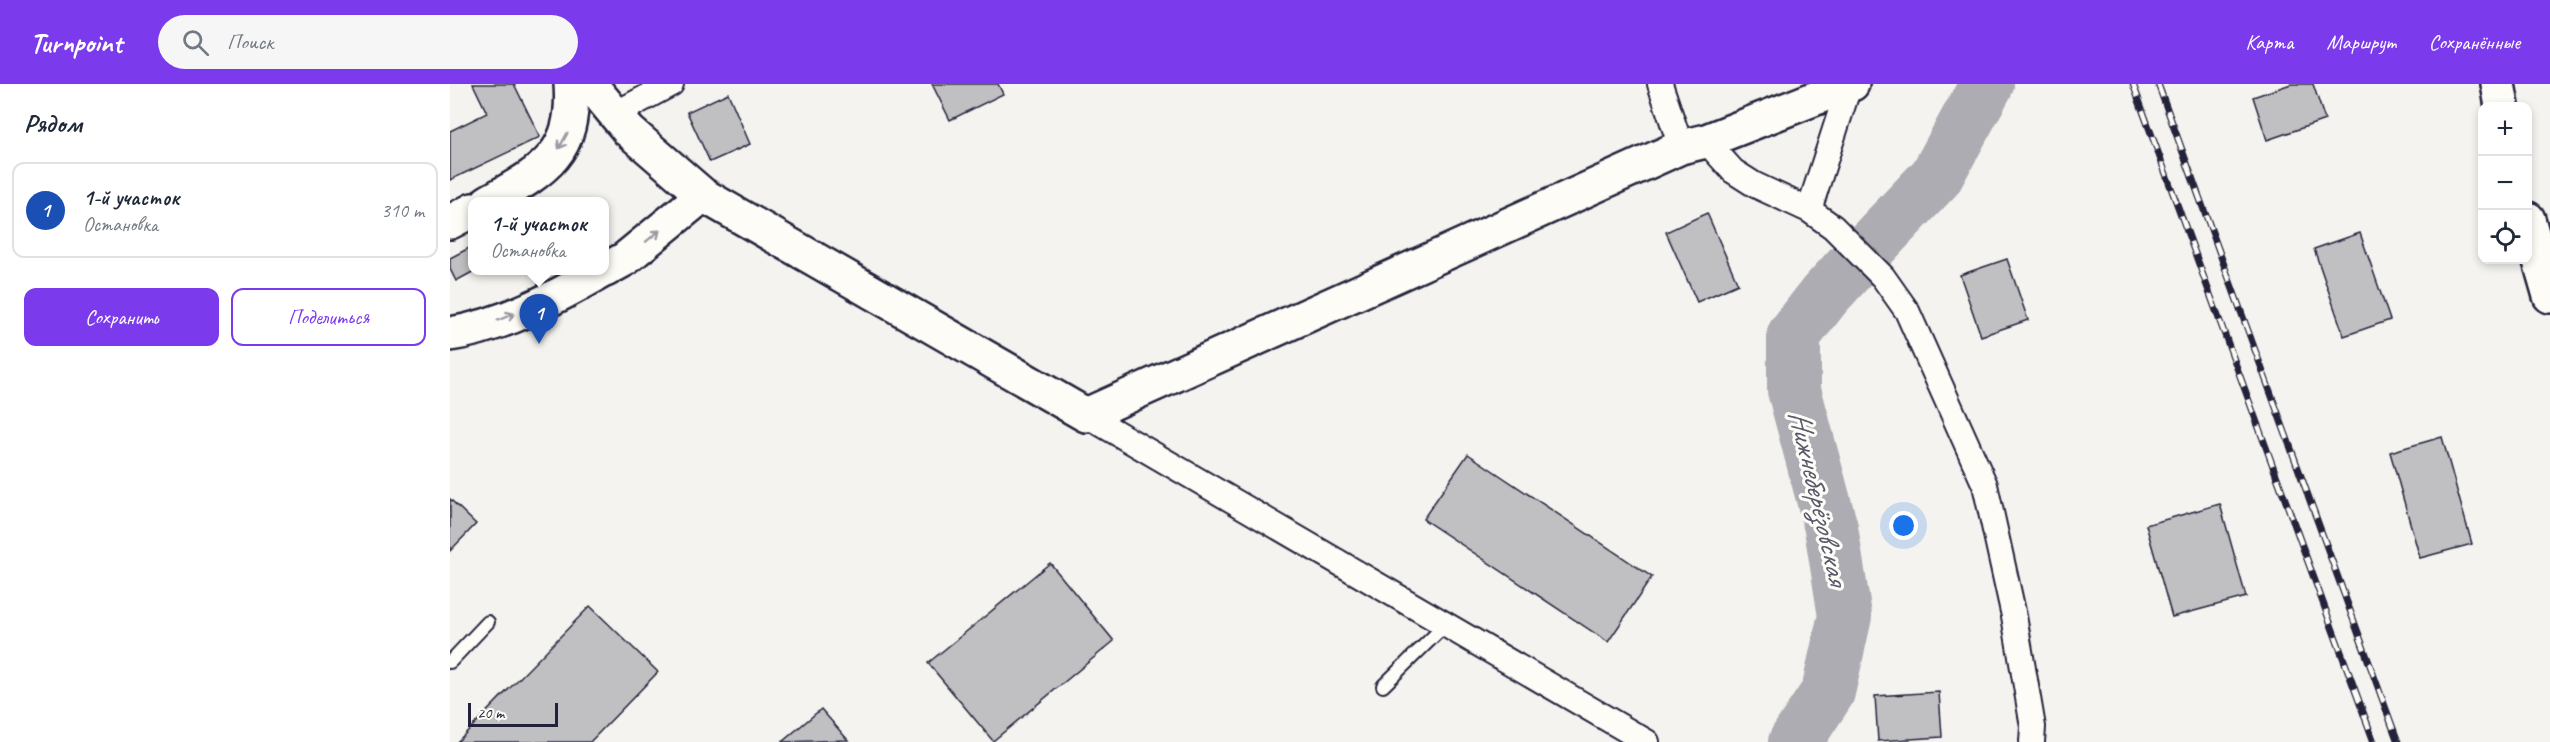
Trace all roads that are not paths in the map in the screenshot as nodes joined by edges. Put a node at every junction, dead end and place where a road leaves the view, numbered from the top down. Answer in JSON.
{"nodes":[{"id":1,"x":571,"y":84,"type":"edge"},
{"id":2,"x":590,"y":84,"type":"edge"},
{"id":3,"x":671,"y":84,"type":"edge"},
{"id":4,"x":1660,"y":84,"type":"edge"},
{"id":5,"x":2498,"y":84,"type":"edge"},
{"id":6,"x":1850,"y":85,"type":"edge"},
{"id":7,"x":2501,"y":102,"type":"edge"},
{"id":8,"x":615,"y":114,"type":"junction"},
{"id":9,"x":1694,"y":144,"type":"junction"},
{"id":10,"x":703,"y":195,"type":"junction"},
{"id":11,"x":495,"y":197,"type":"edge"},
{"id":12,"x":1809,"y":210,"type":"junction"},
{"id":13,"x":468,"y":213,"type":"edge"},
{"id":14,"x":450,"y":222,"type":"edge"},
{"id":15,"x":2532,"y":233,"type":"edge"},
{"id":16,"x":609,"y":267,"type":"edge"},
{"id":17,"x":595,"y":275,"type":"edge"},
{"id":18,"x":2550,"y":296,"type":"edge"},
{"id":19,"x":450,"y":334,"type":"edge"},
{"id":20,"x":1086,"y":415,"type":"junction"},
{"id":21,"x":488,"y":622,"type":"dead end"},
{"id":22,"x":1445,"y":626,"type":"junction"},
{"id":23,"x":450,"y":662,"type":"edge"},
{"id":24,"x":1383,"y":686,"type":"dead end"},
{"id":25,"x":1647,"y":742,"type":"edge"},
{"id":26,"x":2032,"y":742,"type":"edge"}],
"edges":[{"from":1,"to":11,"type":"street","one_way":true},
{"from":2,"to":8,"type":"street"},
{"from":3,"to":8,"type":"street"},
{"from":4,"to":9,"type":"street"},
{"from":5,"to":7,"type":"street"},
{"from":6,"to":9,"type":"street"},
{"from":6,"to":12,"type":"street"},
{"from":8,"to":10,"type":"street"},
{"from":9,"to":12,"type":"street"},
{"from":9,"to":20,"type":"street"},
{"from":16,"to":10,"type":"street","one_way":true},
{"from":10,"to":20,"type":"street"},
{"from":12,"to":26,"type":"street"},
{"from":13,"to":14,"type":"street"},
{"from":15,"to":18,"type":"street"},
{"from":19,"to":17,"type":"street","one_way":true},
{"from":20,"to":22,"type":"street"},
{"from":21,"to":23,"type":"lane"},
{"from":22,"to":24,"type":"lane"},
{"from":22,"to":25,"type":"street"}]}
